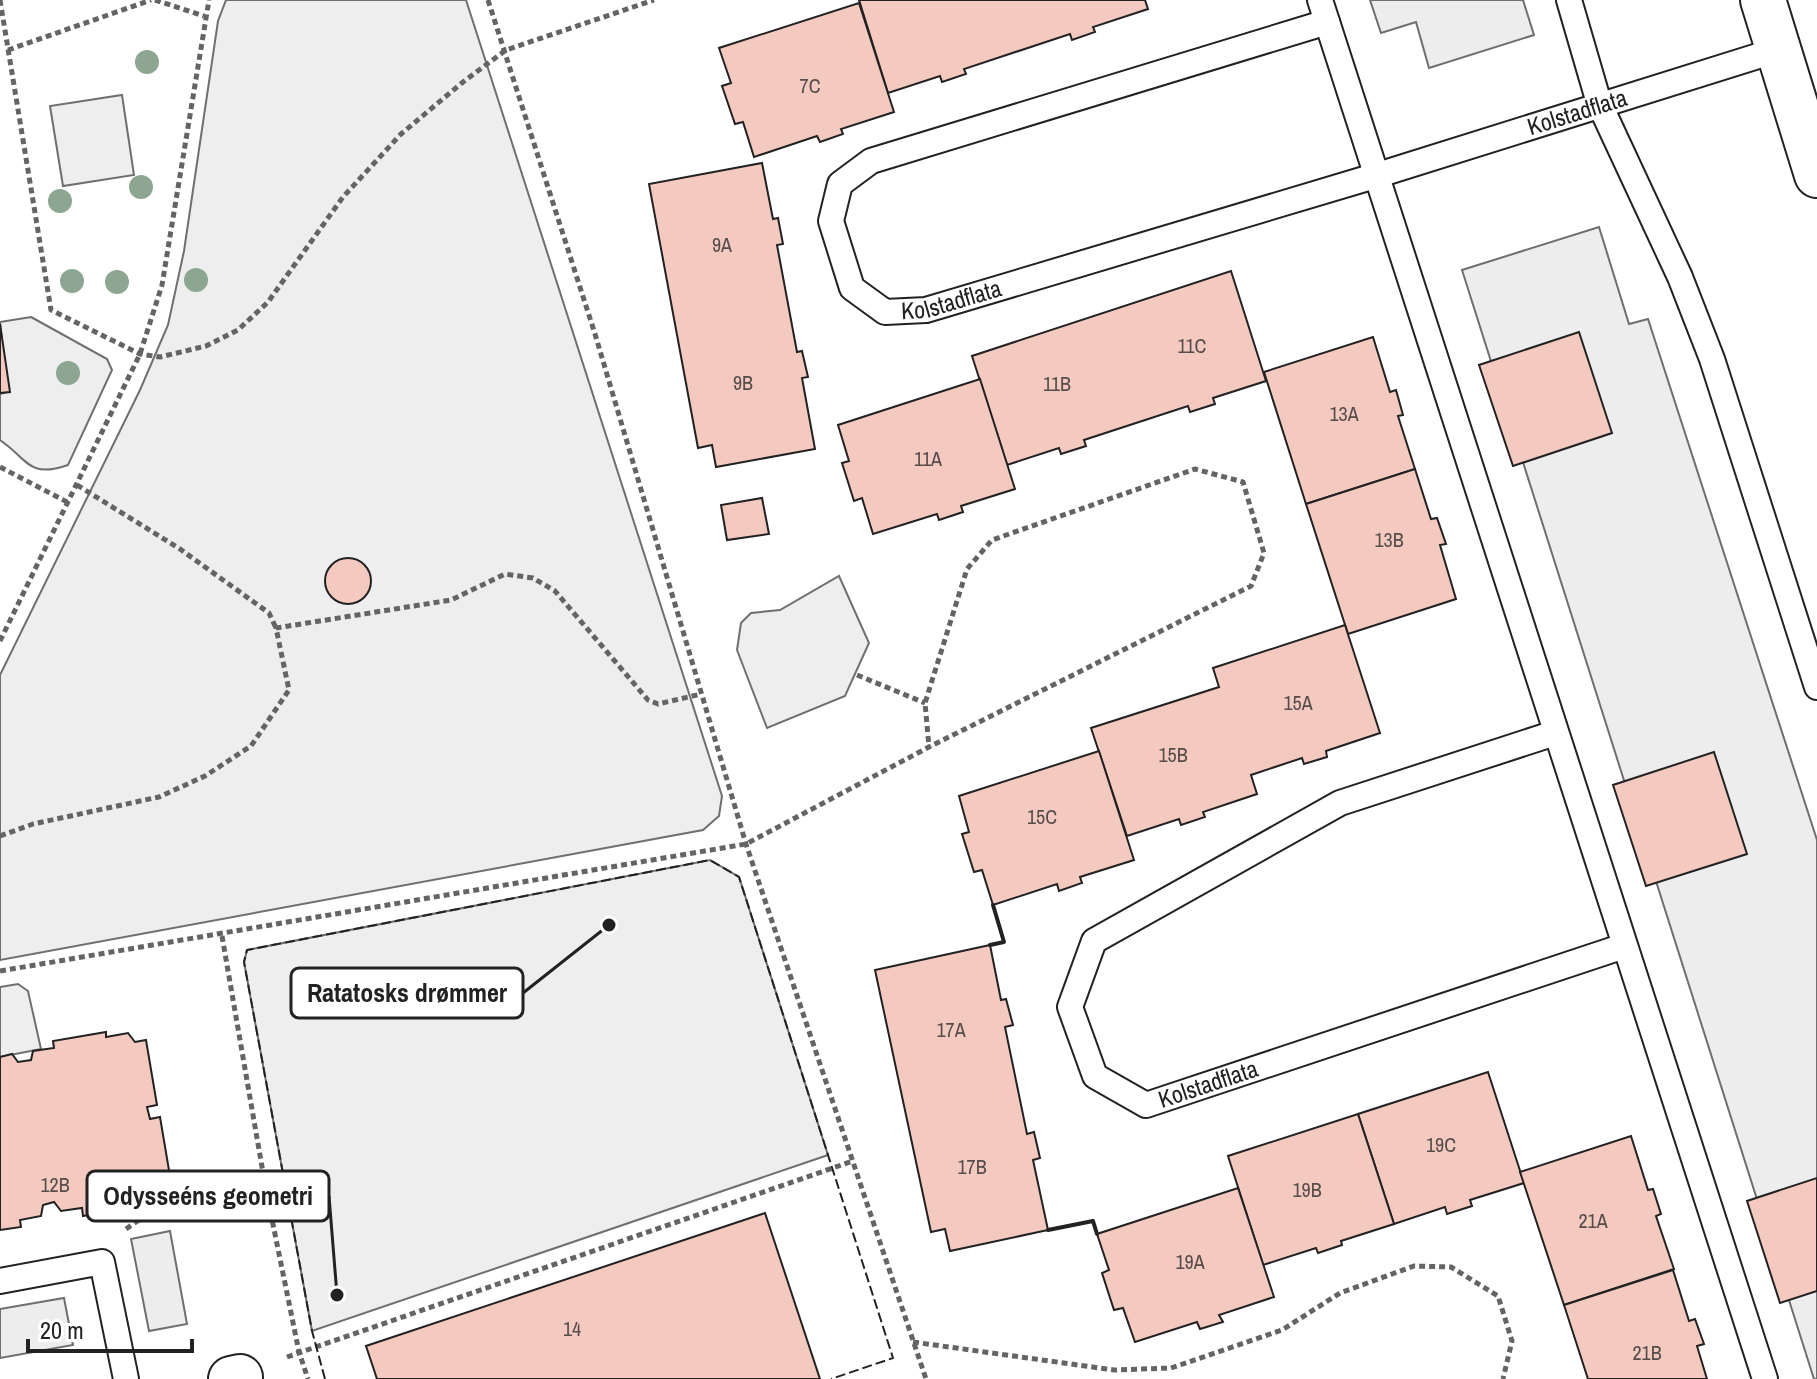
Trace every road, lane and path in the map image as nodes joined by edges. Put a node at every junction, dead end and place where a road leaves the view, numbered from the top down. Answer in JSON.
{"nodes":[{"id":1,"x":0,"y":0,"type":"edge"},
{"id":2,"x":153,"y":0,"type":"edge"},
{"id":3,"x":209,"y":0,"type":"edge"},
{"id":4,"x":488,"y":0,"type":"edge"},
{"id":5,"x":654,"y":0,"type":"edge"},
{"id":6,"x":1569,"y":0,"type":"edge"},
{"id":7,"x":1763,"y":0,"type":"edge"},
{"id":8,"x":1323,"y":11,"type":"edge"},
{"id":9,"x":204,"y":16,"type":"junction"},
{"id":10,"x":8,"y":50,"type":"junction"},
{"id":11,"x":506,"y":50,"type":"junction"},
{"id":12,"x":1777,"y":50,"type":"junction"},
{"id":13,"x":1599,"y":103,"type":"junction"},
{"id":14,"x":1378,"y":175,"type":"junction"},
{"id":15,"x":1817,"y":175,"type":"edge"},
{"id":16,"x":140,"y":354,"type":"junction"},
{"id":17,"x":0,"y":467,"type":"edge"},
{"id":18,"x":77,"y":485,"type":"junction"},
{"id":19,"x":69,"y":503,"type":"junction"},
{"id":20,"x":276,"y":628,"type":"junction"},
{"id":21,"x":0,"y":641,"type":"edge"},
{"id":22,"x":857,"y":675,"type":"dead end"},
{"id":23,"x":1817,"y":687,"type":"edge"},
{"id":24,"x":701,"y":694,"type":"junction"},
{"id":25,"x":925,"y":703,"type":"junction"},
{"id":26,"x":1555,"y":733,"type":"junction"},
{"id":27,"x":929,"y":747,"type":"junction"},
{"id":28,"x":0,"y":836,"type":"edge"},
{"id":29,"x":746,"y":844,"type":"junction"},
{"id":30,"x":222,"y":936,"type":"junction"},
{"id":31,"x":1624,"y":946,"type":"junction"},
{"id":32,"x":0,"y":971,"type":"edge"},
{"id":33,"x":853,"y":1161,"type":"junction"},
{"id":34,"x":266,"y":1190,"type":"junction"},
{"id":35,"x":102,"y":1262,"type":"junction"},
{"id":36,"x":0,"y":1281,"type":"edge"},
{"id":37,"x":913,"y":1342,"type":"junction"},
{"id":38,"x":299,"y":1352,"type":"junction"},
{"id":39,"x":126,"y":1379,"type":"edge"},
{"id":40,"x":308,"y":1379,"type":"edge"},
{"id":41,"x":926,"y":1379,"type":"edge"},
{"id":42,"x":1503,"y":1379,"type":"edge"},
{"id":43,"x":1765,"y":1379,"type":"edge"}],
"edges":[{"from":1,"to":10,"type":"path"},
{"from":2,"to":9,"type":"path"},
{"from":2,"to":10,"type":"path"},
{"from":3,"to":9,"type":"path"},
{"from":4,"to":11,"type":"path"},
{"from":5,"to":11,"type":"path"},
{"from":6,"to":13,"type":"lane"},
{"from":7,"to":12,"type":"street"},
{"from":8,"to":14,"type":"lane","name":"Kolstadflata"},
{"from":8,"to":14,"type":"lane","name":"Kolstadflata"},
{"from":9,"to":16,"type":"path"},
{"from":10,"to":16,"type":"path"},
{"from":11,"to":16,"type":"path"},
{"from":11,"to":24,"type":"path"},
{"from":12,"to":13,"type":"lane","name":"Kolstadflata"},
{"from":12,"to":15,"type":"street"},
{"from":13,"to":14,"type":"lane","name":"Kolstadflata"},
{"from":13,"to":23,"type":"lane"},
{"from":14,"to":26,"type":"lane","name":"Kolstadflata"},
{"from":16,"to":18,"type":"path"},
{"from":17,"to":19,"type":"path"},
{"from":18,"to":19,"type":"path"},
{"from":18,"to":20,"type":"path"},
{"from":19,"to":21,"type":"path"},
{"from":20,"to":24,"type":"path"},
{"from":20,"to":28,"type":"path"},
{"from":22,"to":25,"type":"path"},
{"from":24,"to":29,"type":"path"},
{"from":25,"to":27,"type":"path"},
{"from":25,"to":27,"type":"path"},
{"from":26,"to":31,"type":"lane","name":"Kolstadflata"},
{"from":26,"to":31,"type":"lane","name":"Kolstadflata"},
{"from":27,"to":29,"type":"path"},
{"from":29,"to":30,"type":"path"},
{"from":29,"to":33,"type":"path"},
{"from":30,"to":32,"type":"path"},
{"from":30,"to":34,"type":"path"},
{"from":31,"to":43,"type":"lane","name":"Kolstadflata"},
{"from":33,"to":37,"type":"path"},
{"from":33,"to":38,"type":"path"},
{"from":34,"to":35,"type":"path"},
{"from":34,"to":38,"type":"path"},
{"from":35,"to":36,"type":"lane"},
{"from":35,"to":39,"type":"lane"},
{"from":37,"to":41,"type":"path"},
{"from":37,"to":42,"type":"path"},
{"from":38,"to":40,"type":"path"}]}
